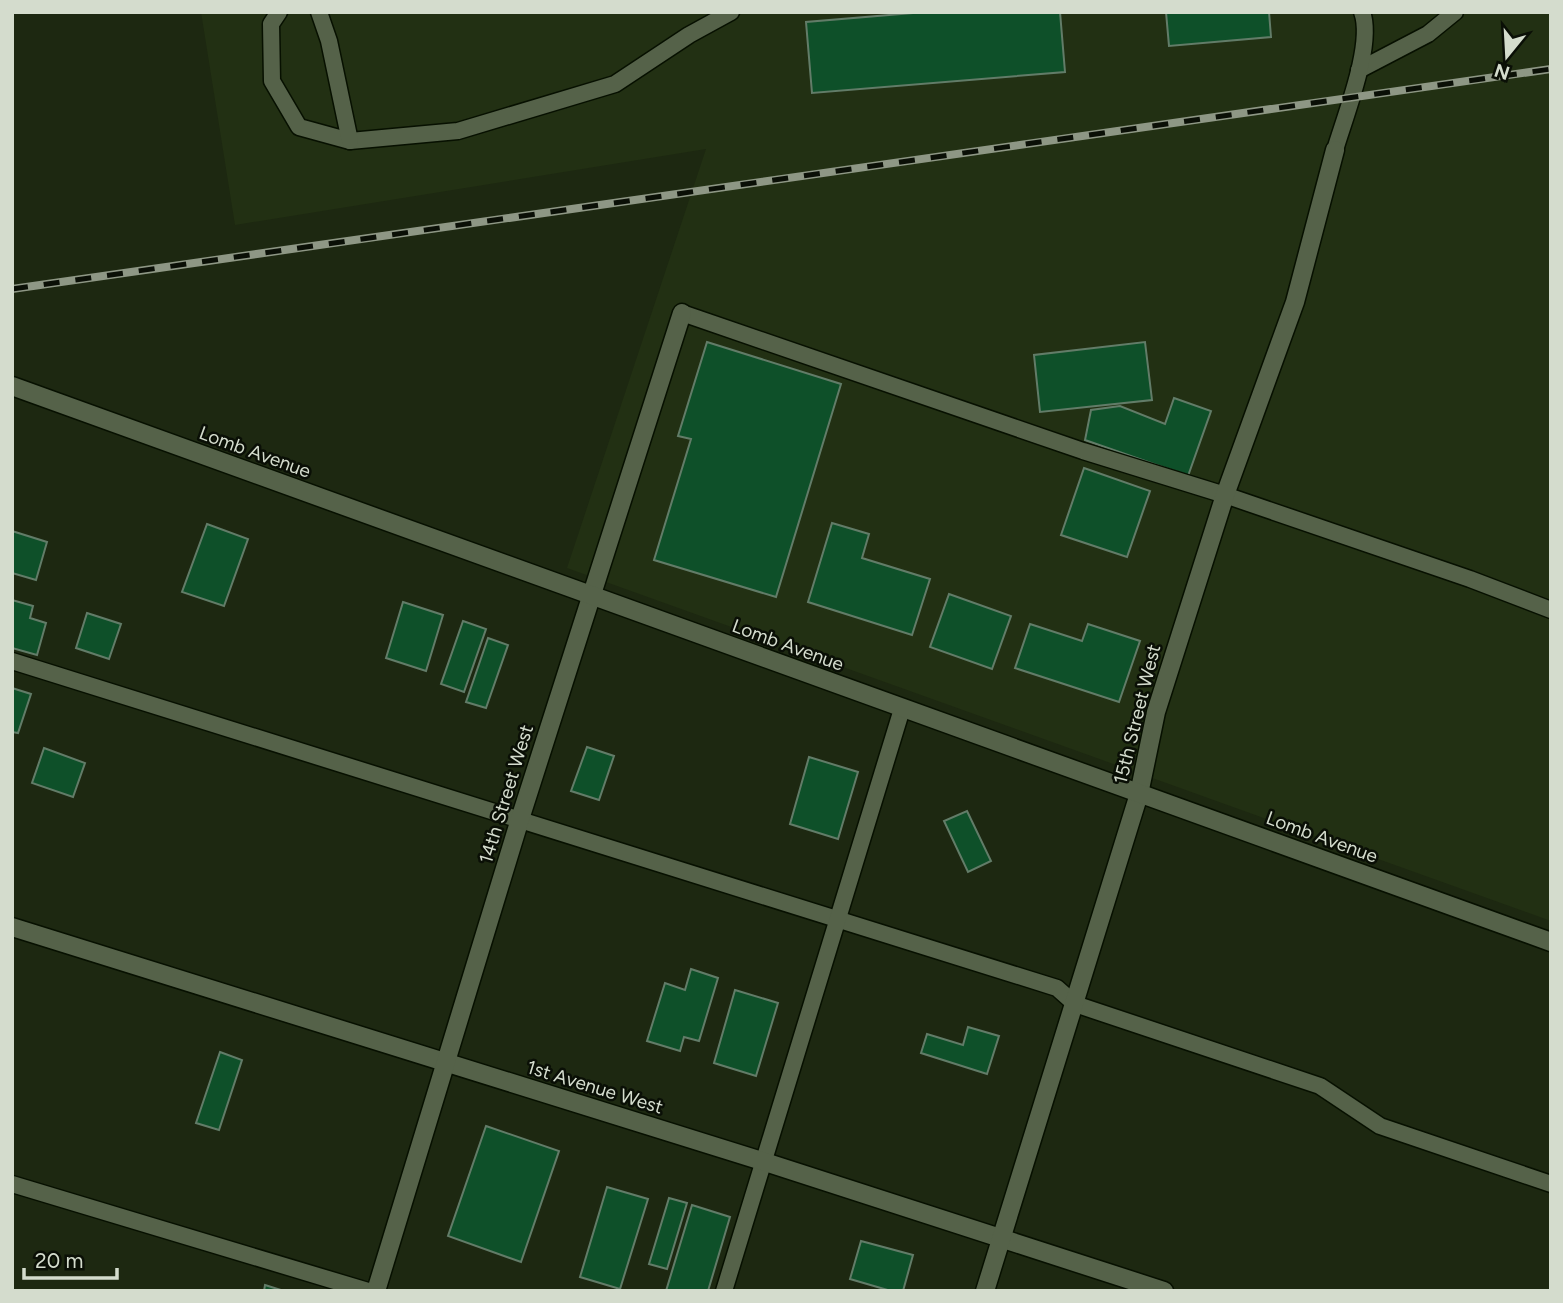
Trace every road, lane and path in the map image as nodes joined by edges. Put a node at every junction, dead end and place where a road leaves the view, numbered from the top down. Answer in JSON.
{"nodes":[{"id":1,"x":279,"y":12,"type":"edge"},
{"id":2,"x":319,"y":12,"type":"edge"},
{"id":3,"x":731,"y":12,"type":"edge"},
{"id":4,"x":1362,"y":12,"type":"edge"},
{"id":5,"x":1455,"y":12,"type":"edge"},
{"id":6,"x":1359,"y":70,"type":"junction"},
{"id":7,"x":350,"y":141,"type":"junction"},
{"id":8,"x":1335,"y":150,"type":"joint"},
{"id":9,"x":682,"y":313,"type":"joint"},
{"id":10,"x":12,"y":386,"type":"edge"},
{"id":11,"x":1225,"y":495,"type":"junction"},
{"id":12,"x":591,"y":596,"type":"junction"},
{"id":13,"x":1551,"y":610,"type":"edge"},
{"id":14,"x":12,"y":661,"type":"edge"},
{"id":15,"x":902,"y":709,"type":"junction"},
{"id":16,"x":1139,"y":794,"type":"junction"},
{"id":17,"x":520,"y":819,"type":"junction"},
{"id":18,"x":839,"y":919,"type":"junction"},
{"id":19,"x":12,"y":927,"type":"edge"},
{"id":20,"x":1551,"y":942,"type":"edge"},
{"id":21,"x":1075,"y":1004,"type":"junction"},
{"id":22,"x":447,"y":1063,"type":"junction"},
{"id":23,"x":765,"y":1162,"type":"junction"},
{"id":24,"x":12,"y":1184,"type":"edge"},
{"id":25,"x":1551,"y":1184,"type":"edge"},
{"id":26,"x":1002,"y":1240,"type":"junction"},
{"id":27,"x":368,"y":1291,"type":"edge"},
{"id":28,"x":376,"y":1291,"type":"edge"},
{"id":29,"x":724,"y":1291,"type":"edge"},
{"id":30,"x":985,"y":1291,"type":"edge"},
{"id":31,"x":1164,"y":1291,"type":"edge"}],
"edges":[{"from":1,"to":7,"type":"lane"},
{"from":2,"to":7,"type":"lane"},
{"from":3,"to":7,"type":"lane"},
{"from":4,"to":6,"type":"lane"},
{"from":5,"to":6,"type":"lane"},
{"from":6,"to":8,"type":"lane"},
{"from":8,"to":11,"type":"street","name":"15th Street West"},
{"from":9,"to":11,"type":"lane"},
{"from":9,"to":12,"type":"street","name":"14th Street West"},
{"from":10,"to":12,"type":"street","name":"Lomb Avenue"},
{"from":11,"to":13,"type":"lane"},
{"from":11,"to":16,"type":"street","name":"15th Street West"},
{"from":12,"to":15,"type":"street","name":"Lomb Avenue"},
{"from":12,"to":17,"type":"street","name":"14th Street West"},
{"from":14,"to":17,"type":"lane"},
{"from":15,"to":16,"type":"street","name":"Lomb Avenue"},
{"from":15,"to":18,"type":"lane"},
{"from":16,"to":20,"type":"street","name":"Lomb Avenue"},
{"from":16,"to":21,"type":"street","name":"15th Street West"},
{"from":17,"to":18,"type":"lane"},
{"from":17,"to":22,"type":"street","name":"14th Street West"},
{"from":18,"to":21,"type":"lane"},
{"from":18,"to":23,"type":"lane"},
{"from":19,"to":22,"type":"street","name":"1st Avenue West"},
{"from":21,"to":25,"type":"lane"},
{"from":21,"to":26,"type":"street","name":"15th Street West"},
{"from":22,"to":23,"type":"street","name":"1st Avenue West"},
{"from":22,"to":28,"type":"street","name":"14th Street West"},
{"from":23,"to":26,"type":"street","name":"1st Avenue West"},
{"from":23,"to":29,"type":"lane"},
{"from":24,"to":27,"type":"lane"},
{"from":26,"to":30,"type":"street","name":"15th Street West"},
{"from":26,"to":31,"type":"street","name":"1st Avenue West"}]}
